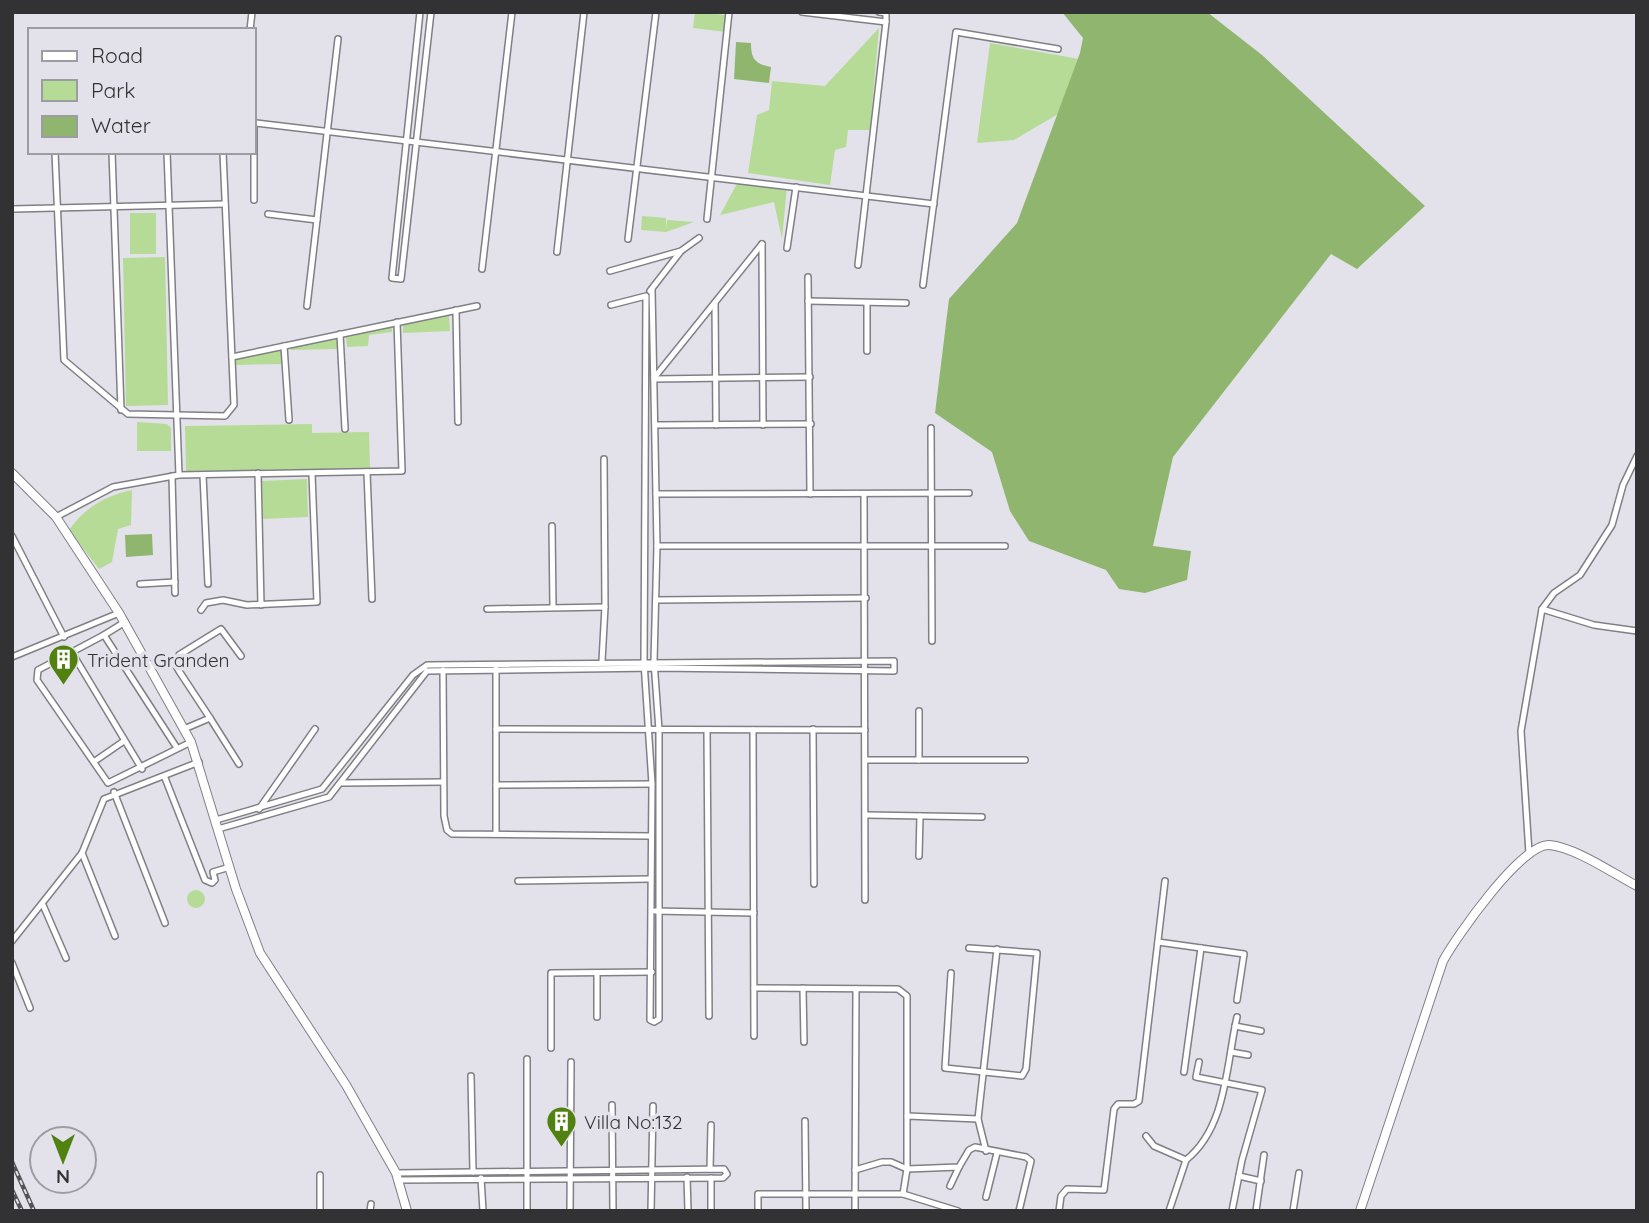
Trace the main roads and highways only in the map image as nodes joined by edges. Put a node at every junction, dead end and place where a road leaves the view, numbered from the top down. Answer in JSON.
{"nodes":[{"id":1,"x":12,"y":474,"type":"edge"},
{"id":2,"x":1637,"y":886,"type":"edge"},
{"id":3,"x":407,"y":1211,"type":"edge"},
{"id":4,"x":1360,"y":1211,"type":"edge"}],
"edges":[{"from":1,"to":3,"type":"main road"},
{"from":2,"to":4,"type":"main road"}]}
